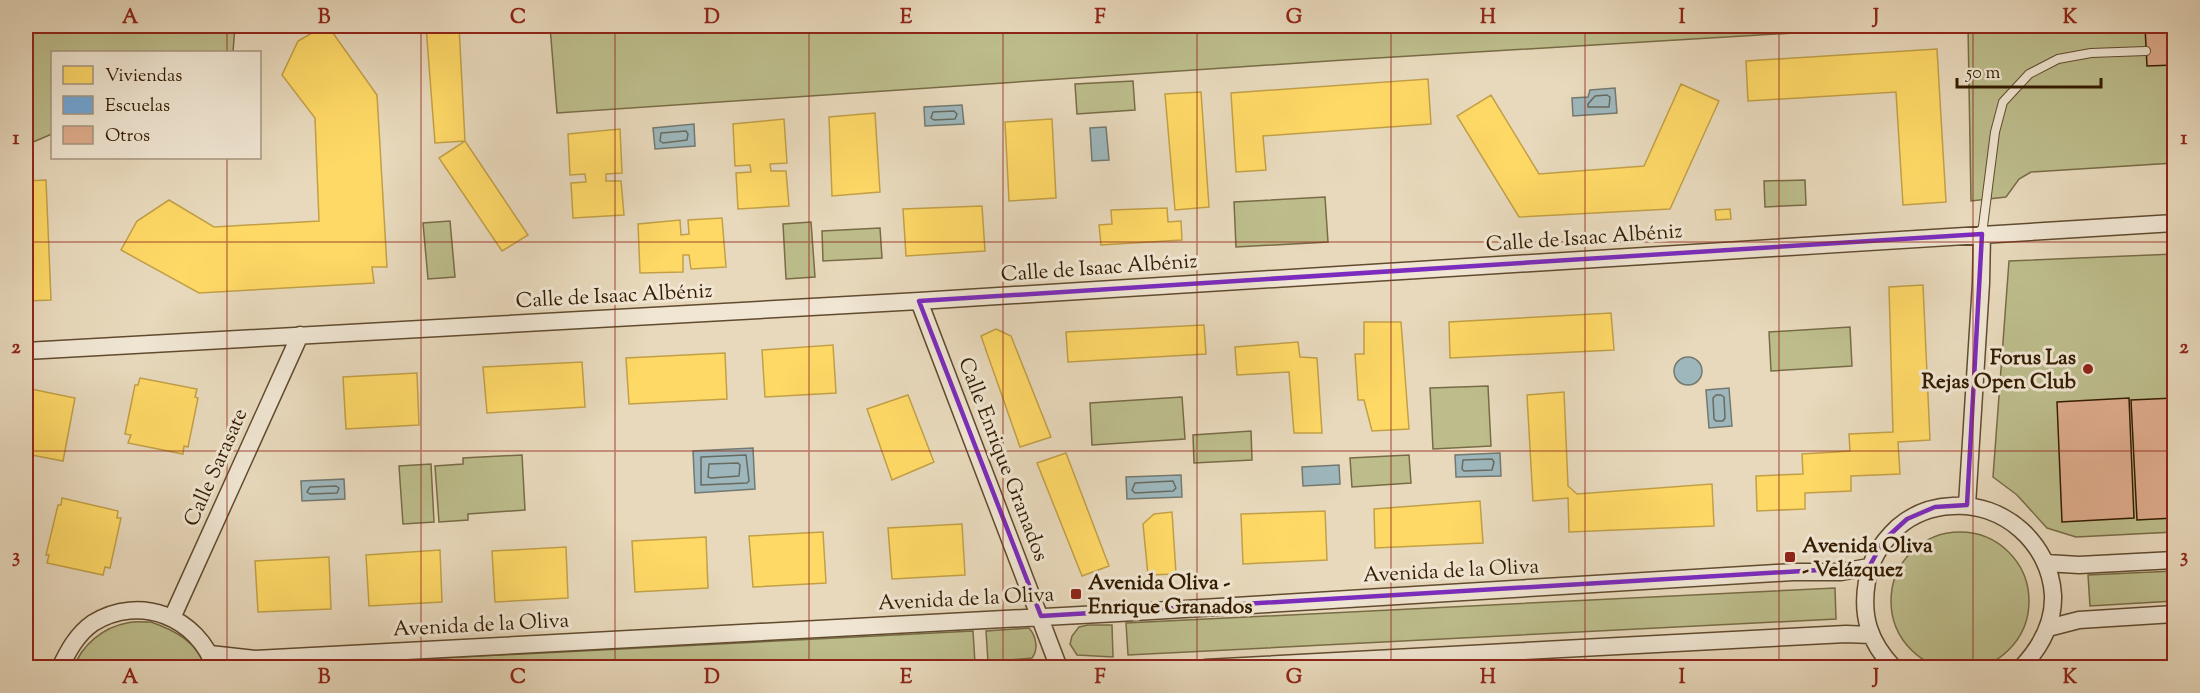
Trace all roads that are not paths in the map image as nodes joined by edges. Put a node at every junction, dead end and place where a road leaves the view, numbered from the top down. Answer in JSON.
{"nodes":[{"id":1,"x":2146,"y":51,"type":"dead end"},
{"id":2,"x":2175,"y":223,"type":"edge"},
{"id":3,"x":1982,"y":234,"type":"junction"},
{"id":4,"x":919,"y":301,"type":"junction"},
{"id":5,"x":300,"y":335,"type":"junction"},
{"id":6,"x":26,"y":351,"type":"edge"},
{"id":7,"x":1966,"y":504,"type":"junction"},
{"id":8,"x":2175,"y":560,"type":"edge"},
{"id":9,"x":2046,"y":563,"type":"junction"},
{"id":10,"x":1869,"y":567,"type":"junction"},
{"id":11,"x":2175,"y":614,"type":"edge"},
{"id":12,"x":1041,"y":616,"type":"junction"},
{"id":13,"x":172,"y":618,"type":"junction"},
{"id":14,"x":2048,"y":628,"type":"junction"},
{"id":15,"x":1871,"y":635,"type":"junction"},
{"id":16,"x":212,"y":661,"type":"edge"},
{"id":17,"x":60,"y":668,"type":"edge"},
{"id":18,"x":1059,"y":668,"type":"edge"},
{"id":19,"x":1205,"y":668,"type":"edge"},
{"id":20,"x":1894,"y":668,"type":"edge"},
{"id":21,"x":2021,"y":668,"type":"edge"}],
"edges":[{"from":1,"to":3,"type":"lane"},
{"from":2,"to":3,"type":"street","name":"Calle de Isaac Albéniz"},
{"from":3,"to":4,"type":"street","name":"Calle de Isaac Albéniz"},
{"from":3,"to":7,"type":"street"},
{"from":4,"to":5,"type":"street","name":"Calle de Isaac Albéniz"},
{"from":4,"to":12,"type":"street","name":"Calle Enrique Granados"},
{"from":5,"to":6,"type":"street","name":"Calle de Isaac Albéniz"},
{"from":5,"to":13,"type":"street","name":"Calle Sarasate"},
{"from":7,"to":9,"type":"street"},
{"from":7,"to":10,"type":"street"},
{"from":8,"to":9,"type":"street"},
{"from":9,"to":14,"type":"street"},
{"from":10,"to":12,"type":"street","name":"Avenida de la Oliva"},
{"from":10,"to":15,"type":"street"},
{"from":11,"to":14,"type":"street"},
{"from":12,"to":16,"type":"street","name":"Avenida de la Oliva"},
{"from":12,"to":18,"type":"street","name":"Calle Enrique Granados"},
{"from":13,"to":16,"type":"street"},
{"from":13,"to":17,"type":"street"},
{"from":14,"to":21,"type":"street"},
{"from":15,"to":19,"type":"street"},
{"from":15,"to":20,"type":"street"}]}
